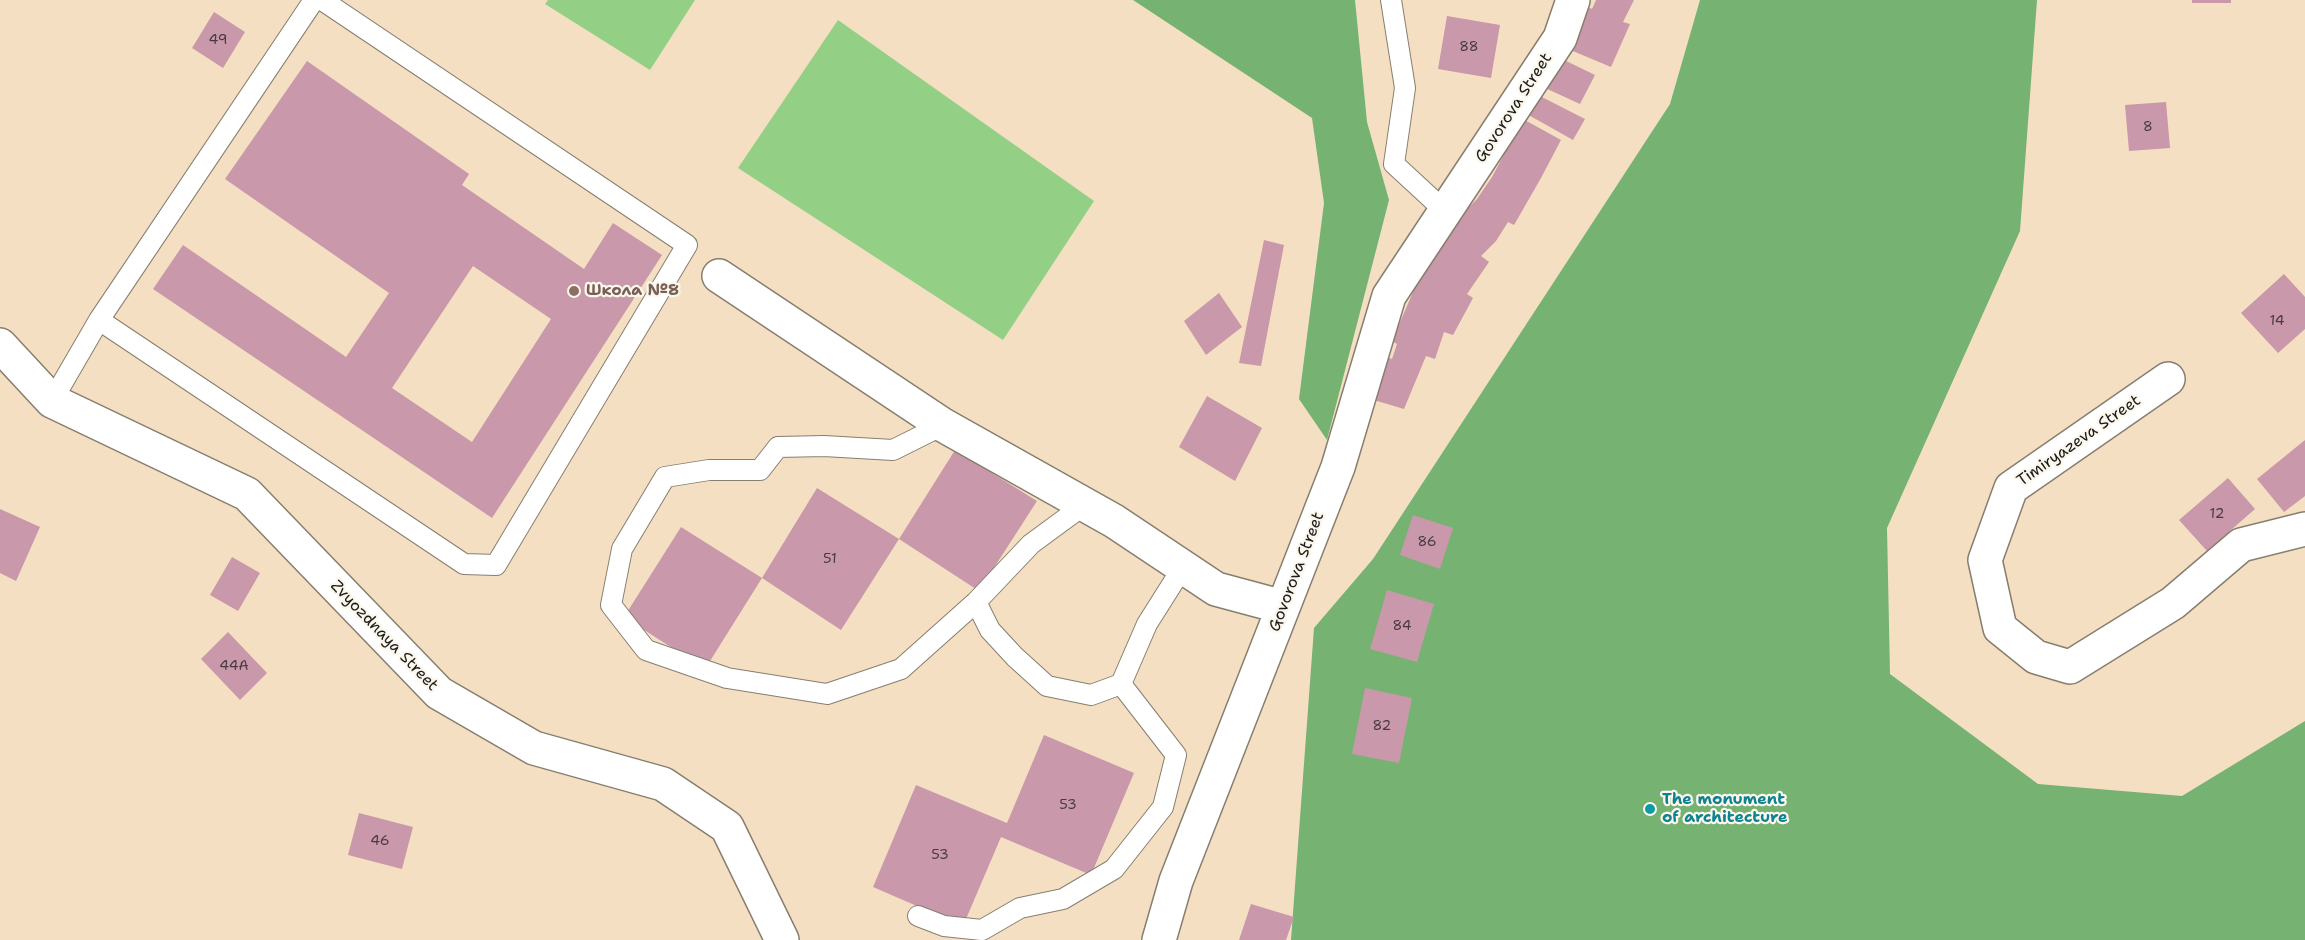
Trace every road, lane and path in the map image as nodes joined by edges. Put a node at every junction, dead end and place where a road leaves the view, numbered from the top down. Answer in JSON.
{"nodes":[{"id":1,"x":314,"y":0,"type":"edge"},
{"id":2,"x":322,"y":0,"type":"edge"},
{"id":3,"x":1391,"y":0,"type":"edge"},
{"id":4,"x":1573,"y":0,"type":"edge"},
{"id":5,"x":1446,"y":212,"type":"junction"},
{"id":6,"x":719,"y":276,"type":"dead end"},
{"id":7,"x":99,"y":320,"type":"junction"},
{"id":8,"x":0,"y":345,"type":"edge"},
{"id":9,"x":2168,"y":379,"type":"dead end"},
{"id":10,"x":52,"y":401,"type":"junction"},
{"id":11,"x":943,"y":425,"type":"junction"},
{"id":12,"x":1084,"y":505,"type":"junction"},
{"id":13,"x":2305,"y":529,"type":"edge"},
{"id":14,"x":1183,"y":567,"type":"junction"},
{"id":15,"x":976,"y":602,"type":"junction"},
{"id":16,"x":1283,"y":607,"type":"junction"},
{"id":17,"x":1121,"y":684,"type":"junction"},
{"id":18,"x":918,"y":916,"type":"dead end"},
{"id":19,"x":782,"y":940,"type":"edge"},
{"id":20,"x":1159,"y":940,"type":"edge"}],
"edges":[{"from":1,"to":7,"type":"lane"},
{"from":2,"to":7,"type":"lane"},
{"from":3,"to":5,"type":"lane"},
{"from":4,"to":5,"type":"street","name":"Govorova Street"},
{"from":5,"to":16,"type":"street","name":"Govorova Street"},
{"from":6,"to":11,"type":"street"},
{"from":7,"to":10,"type":"lane"},
{"from":8,"to":10,"type":"street","name":"Zvyozdnaya Street"},
{"from":9,"to":13,"type":"street","name":"Timiryazeva Street"},
{"from":10,"to":19,"type":"street","name":"Zvyozdnaya Street"},
{"from":11,"to":12,"type":"street"},
{"from":11,"to":15,"type":"lane"},
{"from":12,"to":14,"type":"street"},
{"from":12,"to":15,"type":"lane"},
{"from":14,"to":16,"type":"street"},
{"from":14,"to":17,"type":"lane"},
{"from":15,"to":17,"type":"lane"},
{"from":16,"to":20,"type":"street","name":"Govorova Street"},
{"from":17,"to":18,"type":"lane"}]}
